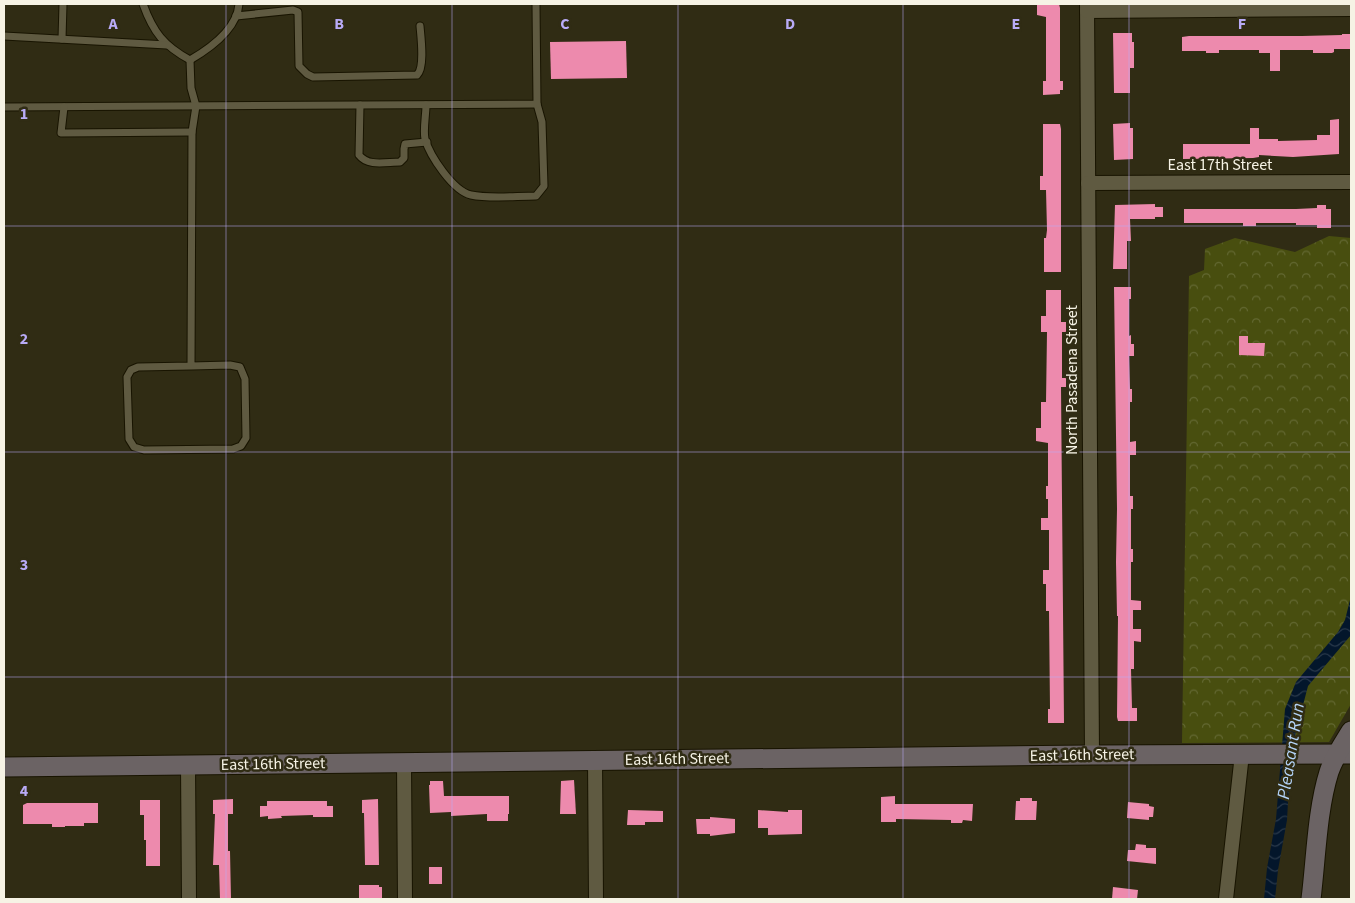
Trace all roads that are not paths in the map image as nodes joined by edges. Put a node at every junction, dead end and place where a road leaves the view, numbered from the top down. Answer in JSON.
{"nodes":[{"id":1,"x":63,"y":4,"type":"edge"},
{"id":2,"x":144,"y":4,"type":"edge"},
{"id":3,"x":239,"y":4,"type":"edge"},
{"id":4,"x":536,"y":4,"type":"edge"},
{"id":5,"x":1087,"y":7,"type":"edge"},
{"id":6,"x":1351,"y":9,"type":"edge"},
{"id":7,"x":236,"y":16,"type":"junction"},
{"id":8,"x":420,"y":26,"type":"dead end"},
{"id":9,"x":4,"y":36,"type":"edge"},
{"id":10,"x":62,"y":39,"type":"junction"},
{"id":11,"x":167,"y":45,"type":"junction"},
{"id":12,"x":190,"y":60,"type":"junction"},
{"id":13,"x":537,"y":104,"type":"junction"},
{"id":14,"x":360,"y":105,"type":"junction"},
{"id":15,"x":426,"y":105,"type":"junction"},
{"id":16,"x":196,"y":106,"type":"junction"},
{"id":17,"x":64,"y":107,"type":"junction"},
{"id":18,"x":4,"y":108,"type":"edge"},
{"id":19,"x":192,"y":132,"type":"junction"},
{"id":20,"x":427,"y":142,"type":"junction"},
{"id":21,"x":1351,"y":182,"type":"edge"},
{"id":22,"x":1088,"y":184,"type":"junction"},
{"id":23,"x":191,"y":366,"type":"junction"},
{"id":24,"x":1351,"y":731,"type":"edge"},
{"id":25,"x":1242,"y":754,"type":"junction"},
{"id":26,"x":1344,"y":754,"type":"edge"},
{"id":27,"x":1092,"y":755,"type":"junction"},
{"id":28,"x":595,"y":760,"type":"junction"},
{"id":29,"x":404,"y":763,"type":"junction"},
{"id":30,"x":188,"y":765,"type":"junction"},
{"id":31,"x":4,"y":767,"type":"edge"},
{"id":32,"x":189,"y":899,"type":"edge"},
{"id":33,"x":405,"y":899,"type":"edge"},
{"id":34,"x":596,"y":899,"type":"edge"},
{"id":35,"x":1226,"y":899,"type":"edge"},
{"id":36,"x":1311,"y":899,"type":"edge"}],
"edges":[{"from":1,"to":10,"type":"lane"},
{"from":2,"to":11,"type":"lane"},
{"from":3,"to":7,"type":"lane"},
{"from":4,"to":13,"type":"lane"},
{"from":5,"to":6,"type":"street"},
{"from":5,"to":22,"type":"street","name":"North Pasadena Street"},
{"from":7,"to":8,"type":"lane"},
{"from":7,"to":12,"type":"lane"},
{"from":9,"to":10,"type":"lane"},
{"from":10,"to":11,"type":"lane"},
{"from":11,"to":12,"type":"lane"},
{"from":12,"to":16,"type":"lane"},
{"from":13,"to":15,"type":"lane"},
{"from":13,"to":20,"type":"lane"},
{"from":14,"to":15,"type":"lane"},
{"from":14,"to":16,"type":"lane"},
{"from":14,"to":20,"type":"lane"},
{"from":15,"to":20,"type":"lane"},
{"from":16,"to":17,"type":"lane"},
{"from":16,"to":19,"type":"lane"},
{"from":17,"to":18,"type":"lane"},
{"from":17,"to":19,"type":"lane"},
{"from":19,"to":23,"type":"lane"},
{"from":21,"to":22,"type":"street","name":"East 17th Street"},
{"from":22,"to":27,"type":"street","name":"North Pasadena Street"},
{"from":23,"to":23,"type":"lane"},
{"from":24,"to":26,"type":"street"},
{"from":25,"to":26,"type":"street","name":"East 16th Street"},
{"from":25,"to":27,"type":"street","name":"East 16th Street"},
{"from":25,"to":35,"type":"street"},
{"from":26,"to":36,"type":"street"},
{"from":27,"to":28,"type":"street","name":"East 16th Street"},
{"from":28,"to":29,"type":"street","name":"East 16th Street"},
{"from":28,"to":34,"type":"street"},
{"from":29,"to":30,"type":"street","name":"East 16th Street"},
{"from":29,"to":33,"type":"street"},
{"from":30,"to":31,"type":"street","name":"East 16th Street"},
{"from":30,"to":32,"type":"street"}]}
